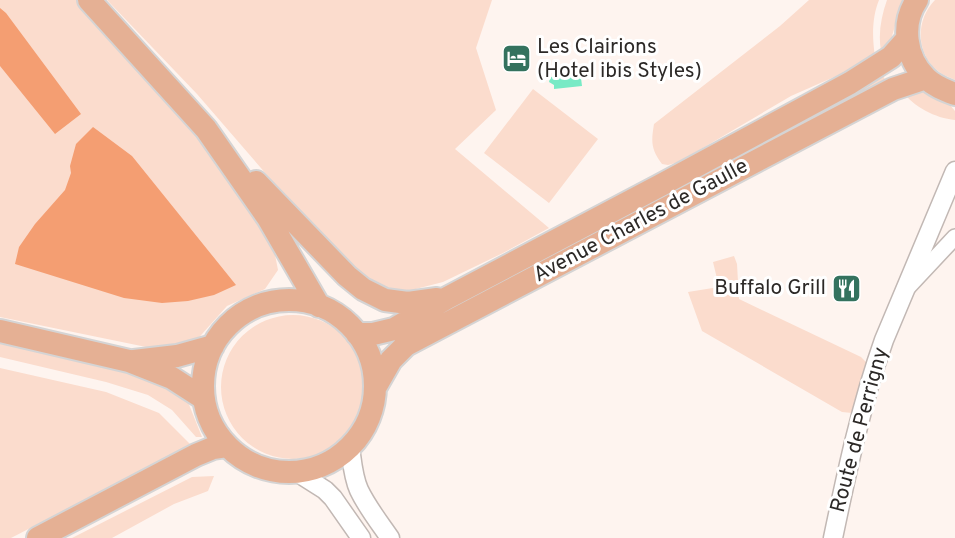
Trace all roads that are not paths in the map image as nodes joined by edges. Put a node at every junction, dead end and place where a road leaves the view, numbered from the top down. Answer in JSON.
{"nodes":[{"id":1,"x":89,"y":0,"type":"edge"},
{"id":2,"x":918,"y":0,"type":"edge"},
{"id":3,"x":907,"y":39,"type":"junction"},
{"id":4,"x":926,"y":78,"type":"junction"},
{"id":5,"x":955,"y":94,"type":"edge"},
{"id":6,"x":206,"y":129,"type":"junction"},
{"id":7,"x":955,"y":171,"type":"edge"},
{"id":8,"x":661,"y":185,"type":"junction"},
{"id":9,"x":663,"y":210,"type":"junction"},
{"id":10,"x":955,"y":237,"type":"edge"},
{"id":11,"x":905,"y":290,"type":"junction"},
{"id":12,"x":447,"y":298,"type":"junction"},
{"id":13,"x":319,"y":306,"type":"junction"},
{"id":14,"x":0,"y":331,"type":"edge"},
{"id":15,"x":357,"y":334,"type":"junction"},
{"id":16,"x":213,"y":346,"type":"junction"},
{"id":17,"x":129,"y":361,"type":"junction"},
{"id":18,"x":375,"y":388,"type":"junction"},
{"id":19,"x":203,"y":398,"type":"junction"},
{"id":20,"x":226,"y":446,"type":"junction"},
{"id":21,"x":350,"y":447,"type":"junction"},
{"id":22,"x":295,"y":471,"type":"junction"},
{"id":23,"x":389,"y":536,"type":"edge"},
{"id":24,"x":38,"y":538,"type":"edge"},
{"id":25,"x":361,"y":538,"type":"edge"},
{"id":26,"x":833,"y":538,"type":"edge"}],
"edges":[{"from":1,"to":6,"type":"main road"},
{"from":2,"to":3,"type":"main road"},
{"from":3,"to":4,"type":"main road"},
{"from":3,"to":8,"type":"main road","name":"Avenue Charles de Gaulle"},
{"from":4,"to":5,"type":"main road"},
{"from":4,"to":9,"type":"main road","name":"Avenue Charles de Gaulle"},
{"from":6,"to":12,"type":"main road"},
{"from":6,"to":13,"type":"main road"},
{"from":7,"to":11,"type":"street","name":"Route de Perrigny"},
{"from":8,"to":9,"type":"street"},
{"from":8,"to":12,"type":"main road","name":"Avenue Charles de Gaulle"},
{"from":9,"to":18,"type":"main road","name":"Avenue Charles de Gaulle"},
{"from":10,"to":11,"type":"street","name":"Route de Perrigny"},
{"from":11,"to":26,"type":"street","name":"Route de Perrigny"},
{"from":12,"to":15,"type":"main road","name":"Avenue Charles de Gaulle"},
{"from":13,"to":15,"type":"main road"},
{"from":13,"to":16,"type":"main road"},
{"from":14,"to":17,"type":"main road"},
{"from":15,"to":18,"type":"main road"},
{"from":16,"to":17,"type":"main road"},
{"from":16,"to":19,"type":"main road"},
{"from":17,"to":19,"type":"main road"},
{"from":18,"to":21,"type":"main road"},
{"from":19,"to":20,"type":"main road"},
{"from":20,"to":22,"type":"main road"},
{"from":20,"to":24,"type":"main road"},
{"from":21,"to":22,"type":"main road"},
{"from":21,"to":23,"type":"street"},
{"from":22,"to":25,"type":"street"}]}
